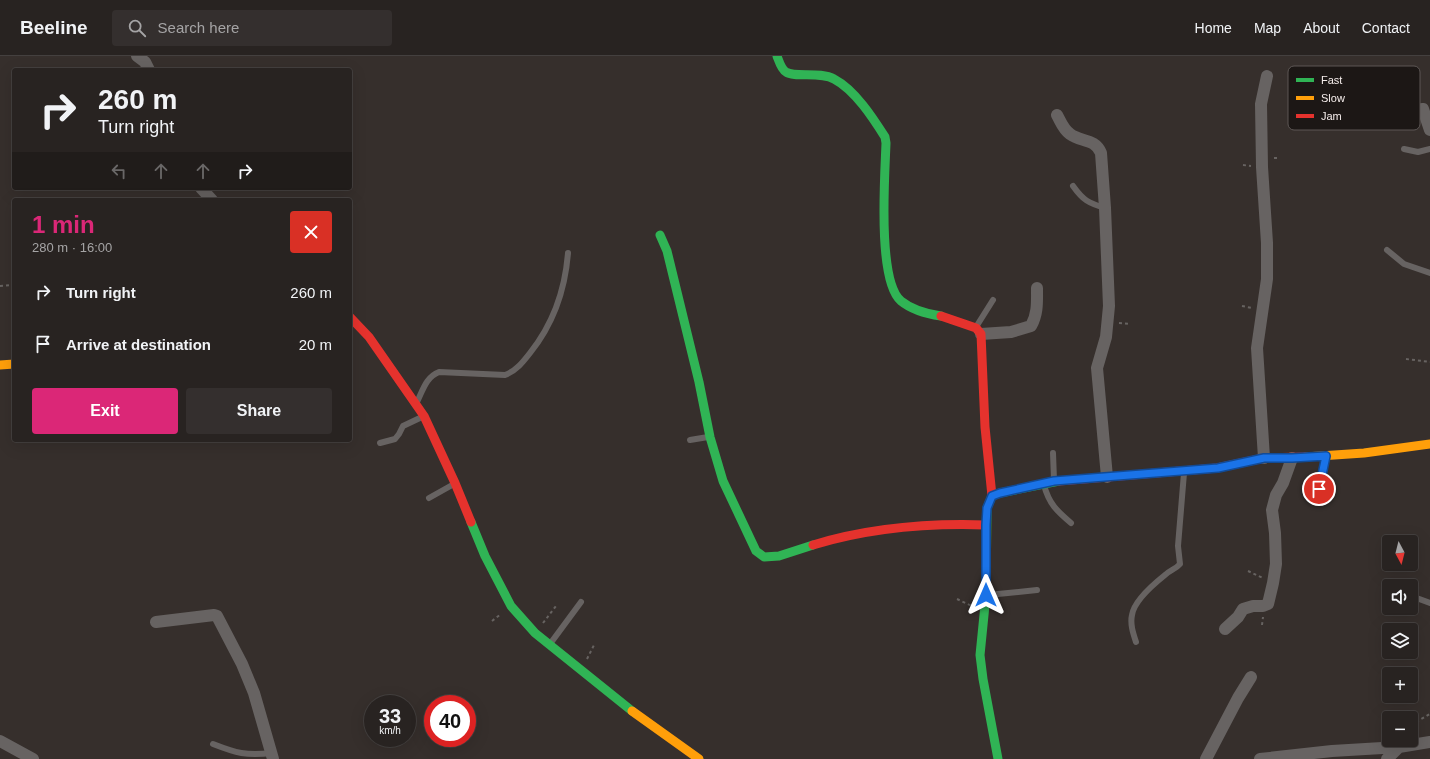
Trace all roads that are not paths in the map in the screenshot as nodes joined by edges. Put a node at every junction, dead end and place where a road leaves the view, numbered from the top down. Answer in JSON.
{"nodes":[{"id":1,"x":137,"y":56,"type":"edge"},
{"id":2,"x":776,"y":56,"type":"edge"},
{"id":3,"x":148,"y":68,"type":"edge"},
{"id":4,"x":1267,"y":76,"type":"dead end"},
{"id":5,"x":1420,"y":109,"type":"edge"},
{"id":6,"x":1057,"y":115,"type":"dead end"},
{"id":7,"x":1430,"y":130,"type":"edge"},
{"id":8,"x":1404,"y":149,"type":"dead end"},
{"id":9,"x":1430,"y":149,"type":"edge"},
{"id":10,"x":1073,"y":186,"type":"dead end"},
{"id":11,"x":203,"y":190,"type":"edge"},
{"id":12,"x":210,"y":198,"type":"edge"},
{"id":13,"x":1105,"y":208,"type":"junction"},
{"id":14,"x":660,"y":235,"type":"dead end"},
{"id":15,"x":1387,"y":250,"type":"dead end"},
{"id":16,"x":568,"y":253,"type":"dead end"},
{"id":17,"x":1430,"y":273,"type":"edge"},
{"id":18,"x":1037,"y":288,"type":"dead end"},
{"id":19,"x":993,"y":300,"type":"dead end"},
{"id":20,"x":352,"y":319,"type":"edge"},
{"id":21,"x":978,"y":331,"type":"junction"},
{"id":22,"x":12,"y":364,"type":"edge"},
{"id":23,"x":0,"y":365,"type":"edge"},
{"id":24,"x":416,"y":404,"type":"junction"},
{"id":25,"x":424,"y":416,"type":"junction"},
{"id":26,"x":710,"y":437,"type":"junction"},
{"id":27,"x":690,"y":440,"type":"dead end"},
{"id":28,"x":380,"y":443,"type":"dead end"},
{"id":29,"x":1430,"y":444,"type":"edge"},
{"id":30,"x":1053,"y":452,"type":"dead end"},
{"id":31,"x":1326,"y":456,"type":"junction"},
{"id":32,"x":1264,"y":458,"type":"junction"},
{"id":33,"x":1292,"y":458,"type":"junction"},
{"id":34,"x":1184,"y":471,"type":"junction"},
{"id":35,"x":1107,"y":477,"type":"junction"},
{"id":36,"x":1054,"y":481,"type":"junction"},
{"id":37,"x":455,"y":484,"type":"junction"},
{"id":38,"x":1044,"y":484,"type":"junction"},
{"id":39,"x":992,"y":496,"type":"junction"},
{"id":40,"x":429,"y":498,"type":"dead end"},
{"id":41,"x":1315,"y":502,"type":"dead end"},
{"id":42,"x":1071,"y":523,"type":"dead end"},
{"id":43,"x":986,"y":525,"type":"junction"},
{"id":44,"x":1037,"y":590,"type":"dead end"},
{"id":45,"x":986,"y":595,"type":"junction"},
{"id":46,"x":1418,"y":599,"type":"edge"},
{"id":47,"x":581,"y":602,"type":"dead end"},
{"id":48,"x":1430,"y":603,"type":"edge"},
{"id":49,"x":156,"y":622,"type":"dead end"},
{"id":50,"x":1225,"y":630,"type":"dead end"},
{"id":51,"x":1136,"y":642,"type":"dead end"},
{"id":52,"x":549,"y":645,"type":"junction"},
{"id":53,"x":1251,"y":677,"type":"dead end"},
{"id":54,"x":0,"y":741,"type":"edge"},
{"id":55,"x":1430,"y":742,"type":"edge"},
{"id":56,"x":213,"y":744,"type":"dead end"},
{"id":57,"x":1399,"y":748,"type":"junction"},
{"id":58,"x":272,"y":756,"type":"edge"},
{"id":59,"x":33,"y":759,"type":"edge"},
{"id":60,"x":699,"y":759,"type":"edge"},
{"id":61,"x":998,"y":759,"type":"edge"},
{"id":62,"x":1206,"y":759,"type":"edge"},
{"id":63,"x":1260,"y":759,"type":"edge"},
{"id":64,"x":1387,"y":759,"type":"edge"}],
"edges":[{"from":1,"to":3,"type":"street"},
{"from":2,"to":21,"type":"street"},
{"from":4,"to":32,"type":"street"},
{"from":5,"to":7,"type":"street"},
{"from":6,"to":13,"type":"street"},
{"from":8,"to":9,"type":"lane"},
{"from":10,"to":13,"type":"lane"},
{"from":11,"to":12,"type":"street"},
{"from":13,"to":35,"type":"street"},
{"from":14,"to":26,"type":"street"},
{"from":15,"to":17,"type":"lane"},
{"from":16,"to":24,"type":"lane"},
{"from":18,"to":21,"type":"street"},
{"from":19,"to":21,"type":"lane"},
{"from":20,"to":24,"type":"street"},
{"from":21,"to":39,"type":"street"},
{"from":22,"to":23,"type":"street"},
{"from":24,"to":25,"type":"street"},
{"from":25,"to":28,"type":"lane"},
{"from":25,"to":37,"type":"street"},
{"from":26,"to":27,"type":"lane"},
{"from":26,"to":43,"type":"street"},
{"from":29,"to":31,"type":"street"},
{"from":30,"to":36,"type":"lane"},
{"from":31,"to":33,"type":"street"},
{"from":31,"to":41,"type":"lane"},
{"from":32,"to":33,"type":"street"},
{"from":32,"to":34,"type":"street"},
{"from":33,"to":50,"type":"street"},
{"from":34,"to":35,"type":"street"},
{"from":34,"to":51,"type":"lane"},
{"from":35,"to":36,"type":"street"},
{"from":36,"to":38,"type":"street"},
{"from":37,"to":40,"type":"lane"},
{"from":37,"to":52,"type":"street"},
{"from":38,"to":39,"type":"street"},
{"from":38,"to":42,"type":"lane"},
{"from":39,"to":43,"type":"street"},
{"from":43,"to":45,"type":"street"},
{"from":44,"to":45,"type":"lane"},
{"from":45,"to":61,"type":"street"},
{"from":46,"to":48,"type":"lane"},
{"from":47,"to":52,"type":"lane"},
{"from":49,"to":58,"type":"street"},
{"from":52,"to":60,"type":"street"},
{"from":53,"to":62,"type":"street"},
{"from":54,"to":59,"type":"street"},
{"from":55,"to":57,"type":"street"},
{"from":56,"to":58,"type":"lane"},
{"from":57,"to":63,"type":"street"},
{"from":57,"to":64,"type":"street"}]}
